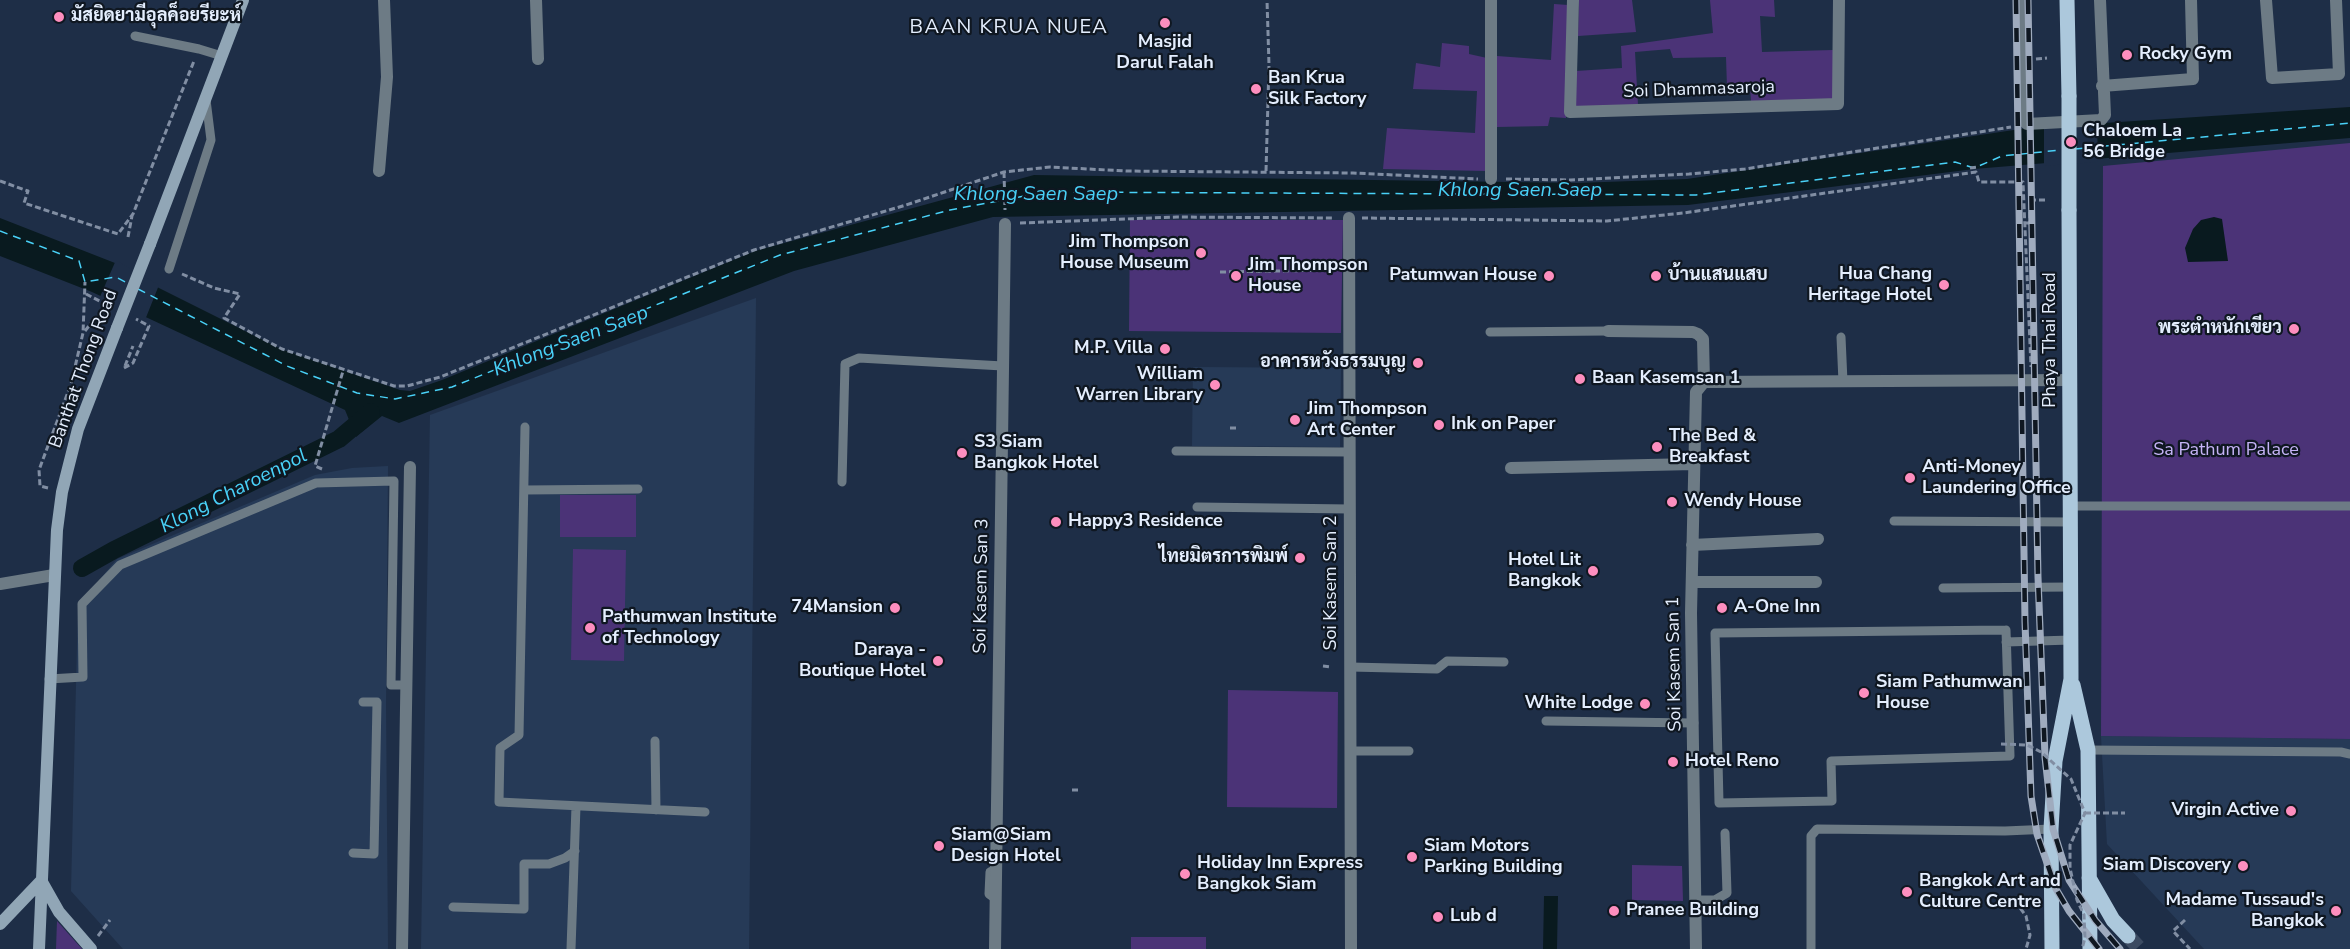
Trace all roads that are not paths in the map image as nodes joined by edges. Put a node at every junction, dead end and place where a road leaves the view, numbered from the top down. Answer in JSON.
{"nodes":[{"id":1,"x":243,"y":0,"type":"edge"},
{"id":2,"x":384,"y":0,"type":"edge"},
{"id":3,"x":536,"y":0,"type":"edge"},
{"id":4,"x":1491,"y":0,"type":"edge"},
{"id":5,"x":1573,"y":0,"type":"edge"},
{"id":6,"x":1839,"y":0,"type":"edge"},
{"id":7,"x":2022,"y":0,"type":"edge"},
{"id":8,"x":2067,"y":0,"type":"edge"},
{"id":9,"x":2100,"y":0,"type":"edge"},
{"id":10,"x":2191,"y":0,"type":"edge"},
{"id":11,"x":2266,"y":0,"type":"edge"},
{"id":12,"x":2336,"y":0,"type":"edge"},
{"id":13,"x":135,"y":36,"type":"dead end"},
{"id":14,"x":222,"y":56,"type":"junction"},
{"id":15,"x":538,"y":59,"type":"dead end"},
{"id":16,"x":2102,"y":86,"type":"junction"},
{"id":17,"x":206,"y":98,"type":"junction"},
{"id":18,"x":379,"y":171,"type":"dead end"},
{"id":19,"x":1491,"y":179,"type":"road end"},
{"id":20,"x":1348,"y":218,"type":"road end"},
{"id":21,"x":1005,"y":224,"type":"road end"},
{"id":22,"x":169,"y":269,"type":"road end"},
{"id":23,"x":1608,"y":331,"type":"joint"},
{"id":24,"x":1490,"y":332,"type":"dead end"},
{"id":25,"x":1841,"y":337,"type":"dead end"},
{"id":26,"x":1003,"y":366,"type":"junction"},
{"id":27,"x":2071,"y":380,"type":"junction"},
{"id":28,"x":1704,"y":382,"type":"junction"},
{"id":29,"x":1843,"y":382,"type":"junction"},
{"id":30,"x":525,"y":427,"type":"dead end"},
{"id":31,"x":1176,"y":451,"type":"dead end"},
{"id":32,"x":1349,"y":452,"type":"junction"},
{"id":33,"x":1694,"y":464,"type":"junction"},
{"id":34,"x":410,"y":467,"type":"dead end"},
{"id":35,"x":1511,"y":468,"type":"dead end"},
{"id":36,"x":842,"y":482,"type":"dead end"},
{"id":37,"x":638,"y":489,"type":"dead end"},
{"id":38,"x":525,"y":490,"type":"junction"},
{"id":39,"x":2071,"y":506,"type":"junction"},
{"id":40,"x":2350,"y":506,"type":"edge"},
{"id":41,"x":1197,"y":507,"type":"dead end"},
{"id":42,"x":1350,"y":509,"type":"junction"},
{"id":43,"x":1894,"y":521,"type":"dead end"},
{"id":44,"x":2071,"y":522,"type":"junction"},
{"id":45,"x":1818,"y":539,"type":"dead end"},
{"id":46,"x":1692,"y":545,"type":"junction"},
{"id":47,"x":54,"y":575,"type":"junction"},
{"id":48,"x":1692,"y":582,"type":"junction"},
{"id":49,"x":1816,"y":582,"type":"dead end"},
{"id":50,"x":0,"y":584,"type":"edge"},
{"id":51,"x":2071,"y":587,"type":"junction"},
{"id":52,"x":1943,"y":588,"type":"dead end"},
{"id":53,"x":2071,"y":640,"type":"junction"},
{"id":54,"x":2006,"y":642,"type":"junction"},
{"id":55,"x":1504,"y":662,"type":"dead end"},
{"id":56,"x":1350,"y":667,"type":"junction"},
{"id":57,"x":50,"y":679,"type":"junction"},
{"id":58,"x":2071,"y":680,"type":"junction"},
{"id":59,"x":405,"y":685,"type":"junction"},
{"id":60,"x":363,"y":702,"type":"dead end"},
{"id":61,"x":1546,"y":722,"type":"dead end"},
{"id":62,"x":1694,"y":723,"type":"junction"},
{"id":63,"x":655,"y":741,"type":"dead end"},
{"id":64,"x":2088,"y":750,"type":"junction"},
{"id":65,"x":1350,"y":751,"type":"junction"},
{"id":66,"x":1409,"y":751,"type":"dead end"},
{"id":67,"x":2350,"y":754,"type":"edge"},
{"id":68,"x":576,"y":806,"type":"junction"},
{"id":69,"x":656,"y":810,"type":"junction"},
{"id":70,"x":705,"y":812,"type":"dead end"},
{"id":71,"x":2050,"y":830,"type":"junction"},
{"id":72,"x":1725,"y":834,"type":"dead end"},
{"id":73,"x":575,"y":851,"type":"junction"},
{"id":74,"x":353,"y":853,"type":"dead end"},
{"id":75,"x":2087,"y":876,"type":"junction"},
{"id":76,"x":41,"y":881,"type":"junction"},
{"id":77,"x":1695,"y":900,"type":"junction"},
{"id":78,"x":453,"y":907,"type":"dead end"},
{"id":79,"x":0,"y":924,"type":"edge"},
{"id":80,"x":2128,"y":936,"type":"tunnel mouth"},
{"id":81,"x":93,"y":944,"type":"edge"},
{"id":82,"x":39,"y":949,"type":"edge"},
{"id":83,"x":402,"y":949,"type":"edge"},
{"id":84,"x":571,"y":949,"type":"edge"},
{"id":85,"x":995,"y":949,"type":"edge"},
{"id":86,"x":1350,"y":949,"type":"edge"},
{"id":87,"x":1696,"y":949,"type":"edge"},
{"id":88,"x":1811,"y":949,"type":"edge"},
{"id":89,"x":2052,"y":949,"type":"edge"},
{"id":90,"x":2090,"y":949,"type":"edge"}],
"edges":[{"from":1,"to":14,"type":"main road","name":"Banthat Thong Road"},
{"from":2,"to":18,"type":"street"},
{"from":3,"to":15,"type":"street"},
{"from":4,"to":19,"type":"street"},
{"from":5,"to":6,"type":"street","name":"Soi Dhammasaroja"},
{"from":7,"to":16,"type":"street"},
{"from":8,"to":27,"type":"main road","name":"Phaya Thai Road","bridge":true},
{"from":9,"to":16,"type":"street"},
{"from":10,"to":16,"type":"street"},
{"from":11,"to":12,"type":"street"},
{"from":13,"to":14,"type":"lane"},
{"from":14,"to":17,"type":"main road","name":"Banthat Thong Road"},
{"from":17,"to":22,"type":"lane"},
{"from":17,"to":47,"type":"main road","name":"Banthat Thong Road","bridge":true},
{"from":20,"to":32,"type":"street","name":"Soi Kasem San 2"},
{"from":21,"to":26,"type":"street","name":"Soi Kasem San 3"},
{"from":23,"to":24,"type":"lane"},
{"from":23,"to":28,"type":"street","name":"Soi Kasem San 1"},
{"from":25,"to":29,"type":"lane"},
{"from":26,"to":36,"type":"lane"},
{"from":26,"to":85,"type":"street","name":"Soi Kasem San 3"},
{"from":27,"to":29,"type":"street"},
{"from":27,"to":39,"type":"main road","name":"Phaya Thai Road"},
{"from":28,"to":29,"type":"street"},
{"from":28,"to":33,"type":"street","name":"Soi Kasem San 1"},
{"from":30,"to":38,"type":"lane"},
{"from":31,"to":32,"type":"lane"},
{"from":32,"to":42,"type":"street","name":"Soi Kasem San 2"},
{"from":33,"to":35,"type":"street"},
{"from":33,"to":46,"type":"street","name":"Soi Kasem San 1"},
{"from":34,"to":59,"type":"street"},
{"from":37,"to":38,"type":"lane"},
{"from":38,"to":68,"type":"lane"},
{"from":39,"to":40,"type":"lane"},
{"from":39,"to":44,"type":"main road","name":"Phaya Thai Road"},
{"from":41,"to":42,"type":"lane"},
{"from":42,"to":56,"type":"street","name":"Soi Kasem San 2"},
{"from":43,"to":44,"type":"lane"},
{"from":44,"to":51,"type":"main road","name":"Phaya Thai Road"},
{"from":45,"to":46,"type":"street"},
{"from":46,"to":48,"type":"street","name":"Soi Kasem San 1"},
{"from":47,"to":50,"type":"street"},
{"from":47,"to":57,"type":"main road","name":"Banthat Thong Road"},
{"from":48,"to":49,"type":"street"},
{"from":48,"to":62,"type":"street","name":"Soi Kasem San 1"},
{"from":51,"to":52,"type":"lane"},
{"from":51,"to":53,"type":"main road","name":"Phaya Thai Road"},
{"from":53,"to":54,"type":"lane"},
{"from":53,"to":58,"type":"main road","name":"Phaya Thai Road"},
{"from":54,"to":54,"type":"lane"},
{"from":55,"to":56,"type":"lane"},
{"from":56,"to":65,"type":"street","name":"Soi Kasem San 2"},
{"from":57,"to":59,"type":"lane"},
{"from":57,"to":76,"type":"main road","name":"Banthat Thong Road"},
{"from":58,"to":64,"type":"main road","name":"Phaya Thai Road"},
{"from":58,"to":71,"type":"main road","name":"Phaya Thai Road"},
{"from":59,"to":83,"type":"street"},
{"from":60,"to":74,"type":"lane"},
{"from":61,"to":62,"type":"lane"},
{"from":62,"to":77,"type":"street","name":"Soi Kasem San 1"},
{"from":63,"to":69,"type":"lane"},
{"from":64,"to":67,"type":"lane"},
{"from":64,"to":75,"type":"main road","name":"Phaya Thai Road"},
{"from":65,"to":66,"type":"lane"},
{"from":65,"to":86,"type":"street","name":"Soi Kasem San 2"},
{"from":68,"to":69,"type":"lane"},
{"from":68,"to":73,"type":"lane"},
{"from":69,"to":70,"type":"lane"},
{"from":71,"to":88,"type":"lane"},
{"from":71,"to":89,"type":"main road","name":"Phaya Thai Road"},
{"from":72,"to":77,"type":"lane"},
{"from":73,"to":78,"type":"lane"},
{"from":73,"to":84,"type":"lane"},
{"from":75,"to":80,"type":"main road"},
{"from":75,"to":90,"type":"main road","name":"Phaya Thai Road"},
{"from":76,"to":79,"type":"main road"},
{"from":76,"to":81,"type":"main road"},
{"from":76,"to":82,"type":"main road","name":"Banthat Thong Road"},
{"from":77,"to":87,"type":"street","name":"Soi Kasem San 1"}]}
